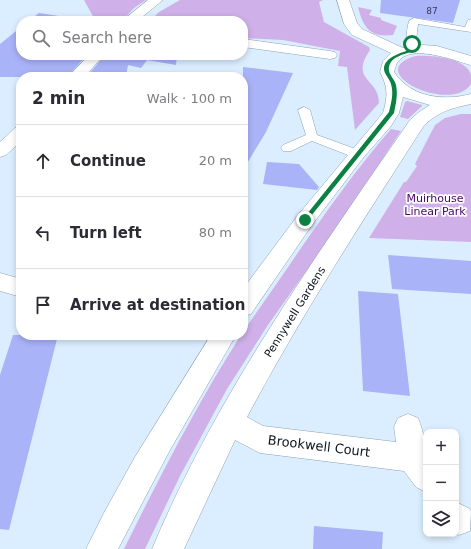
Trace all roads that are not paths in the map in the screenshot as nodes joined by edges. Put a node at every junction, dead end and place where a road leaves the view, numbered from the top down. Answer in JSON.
{"nodes":[{"id":1,"x":158,"y":0,"type":"edge"},
{"id":2,"x":344,"y":0,"type":"edge"},
{"id":3,"x":135,"y":16,"type":"edge"},
{"id":4,"x":471,"y":22,"type":"edge"},
{"id":5,"x":248,"y":44,"type":"edge"},
{"id":6,"x":409,"y":52,"type":"junction"},
{"id":7,"x":330,"y":55,"type":"dead end"},
{"id":8,"x":92,"y":60,"type":"edge"},
{"id":9,"x":471,"y":61,"type":"edge"},
{"id":10,"x":81,"y":72,"type":"edge"},
{"id":11,"x":394,"y":84,"type":"junction"},
{"id":12,"x":463,"y":101,"type":"edge"},
{"id":13,"x":304,"y":110,"type":"dead end"},
{"id":14,"x":16,"y":137,"type":"edge"},
{"id":15,"x":312,"y":138,"type":"junction"},
{"id":16,"x":287,"y":148,"type":"dead end"},
{"id":17,"x":0,"y":151,"type":"edge"},
{"id":18,"x":357,"y":154,"type":"junction"},
{"id":19,"x":0,"y":282,"type":"edge"},
{"id":20,"x":16,"y":287,"type":"edge"},
{"id":21,"x":248,"y":300,"type":"edge"},
{"id":22,"x":221,"y":340,"type":"edge"},
{"id":23,"x":230,"y":423,"type":"junction"},
{"id":24,"x":408,"y":427,"type":"dead end"},
{"id":25,"x":419,"y":468,"type":"edge"},
{"id":26,"x":102,"y":549,"type":"edge"},
{"id":27,"x":168,"y":549,"type":"edge"}],
"edges":[{"from":1,"to":3,"type":"street"},
{"from":2,"to":6,"type":"street"},
{"from":4,"to":6,"type":"lane"},
{"from":5,"to":7,"type":"street"},
{"from":6,"to":9,"type":"street"},
{"from":6,"to":11,"type":"street"},
{"from":8,"to":10,"type":"street"},
{"from":11,"to":12,"type":"street","name":"Pennywell Gardens"},
{"from":11,"to":18,"type":"street"},
{"from":12,"to":23,"type":"street","name":"Pennywell Gardens"},
{"from":13,"to":15,"type":"lane"},
{"from":14,"to":17,"type":"street"},
{"from":15,"to":16,"type":"lane"},
{"from":15,"to":18,"type":"lane"},
{"from":18,"to":21,"type":"street"},
{"from":19,"to":20,"type":"street"},
{"from":22,"to":26,"type":"street"},
{"from":23,"to":25,"type":"street","name":"Brookwell Court"},
{"from":23,"to":27,"type":"street","name":"Pennywell Gardens"},
{"from":24,"to":25,"type":"street","name":"Brookwell Court"}]}
